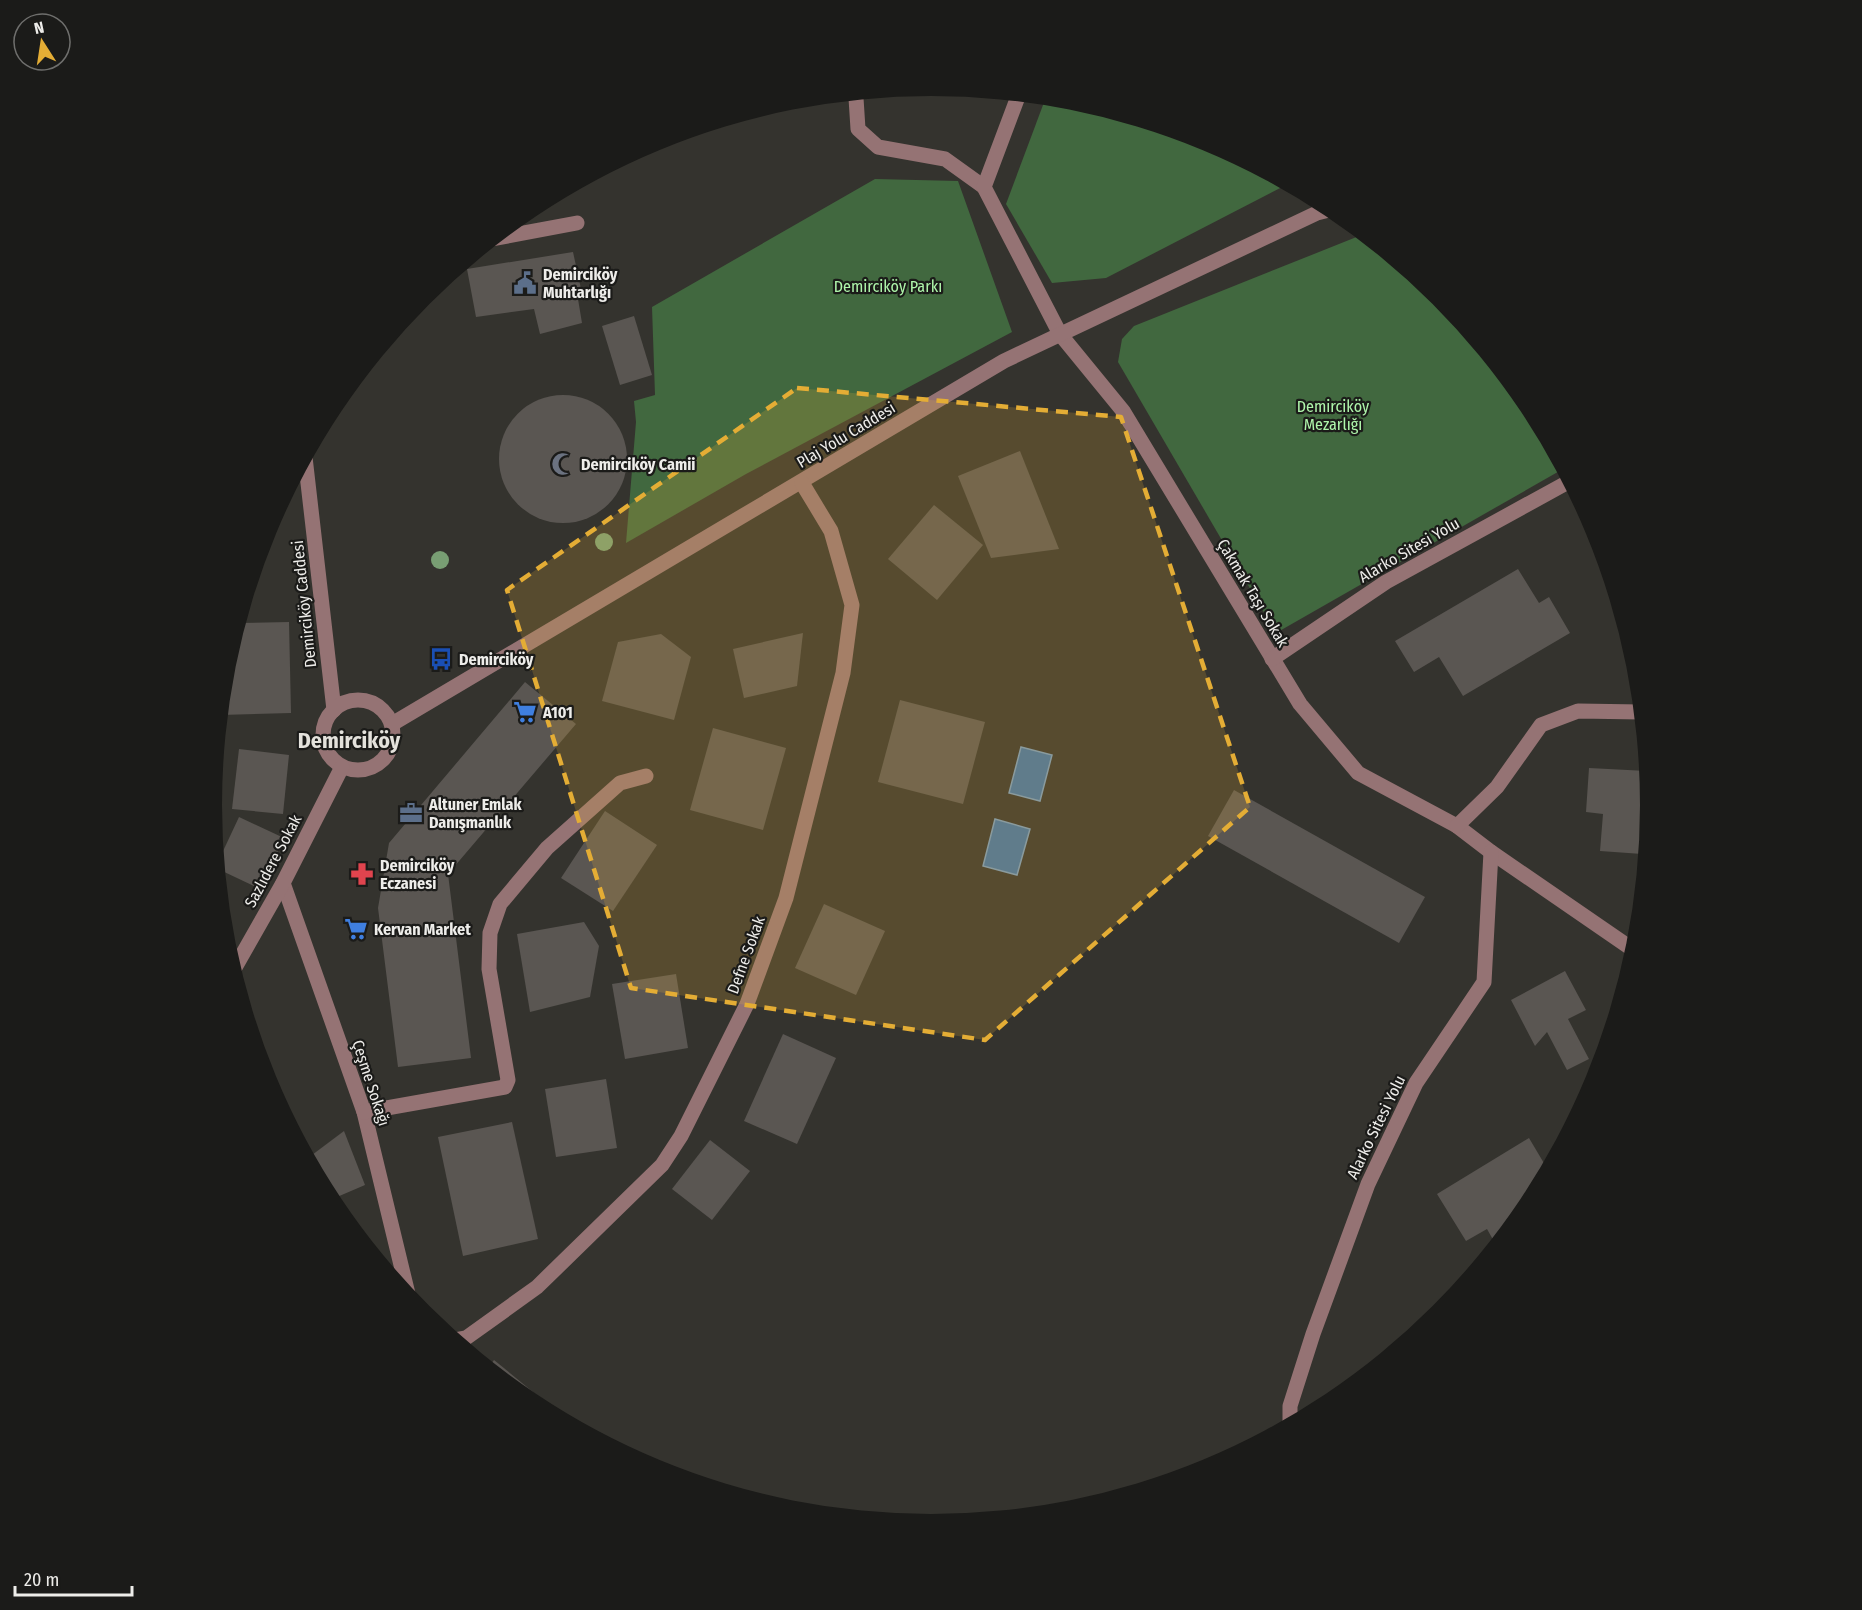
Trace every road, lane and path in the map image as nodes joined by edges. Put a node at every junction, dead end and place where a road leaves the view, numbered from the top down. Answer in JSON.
{"nodes":[{"id":1,"x":856,"y":100,"type":"edge"},
{"id":2,"x":1016,"y":101,"type":"edge"},
{"id":3,"x":984,"y":187,"type":"junction"},
{"id":4,"x":1320,"y":212,"type":"edge"},
{"id":5,"x":578,"y":223,"type":"dead end"},
{"id":6,"x":509,"y":236,"type":"edge"},
{"id":7,"x":1060,"y":334,"type":"junction"},
{"id":8,"x":303,"y":477,"type":"edge"},
{"id":9,"x":802,"y":483,"type":"junction"},
{"id":10,"x":1563,"y":485,"type":"edge"},
{"id":11,"x":1272,"y":659,"type":"junction"},
{"id":12,"x":334,"y":710,"type":"junction"},
{"id":13,"x":1634,"y":712,"type":"edge"},
{"id":14,"x":392,"y":724,"type":"junction"},
{"id":15,"x":342,"y":767,"type":"junction"},
{"id":16,"x":646,"y":776,"type":"dead end"},
{"id":17,"x":1457,"y":826,"type":"junction"},
{"id":18,"x":1491,"y":852,"type":"junction"},
{"id":19,"x":283,"y":883,"type":"junction"},
{"id":20,"x":1626,"y":945,"type":"edge"},
{"id":21,"x":240,"y":959,"type":"edge"},
{"id":22,"x":364,"y":1112,"type":"junction"},
{"id":23,"x":404,"y":1279,"type":"edge"},
{"id":24,"x":464,"y":1338,"type":"edge"},
{"id":25,"x":1290,"y":1416,"type":"edge"}],
"edges":[{"from":1,"to":3,"type":"street"},
{"from":2,"to":3,"type":"street"},
{"from":3,"to":7,"type":"street","name":"Çakmak Taşı Sokak"},
{"from":4,"to":7,"type":"street","name":"Plaj Yolu Caddesi"},
{"from":5,"to":6,"type":"street"},
{"from":7,"to":9,"type":"street","name":"Plaj Yolu Caddesi"},
{"from":7,"to":11,"type":"street","name":"Çakmak Taşı Sokak"},
{"from":8,"to":12,"type":"street","name":"Demirciköy Caddesi"},
{"from":9,"to":14,"type":"street","name":"Plaj Yolu Caddesi"},
{"from":9,"to":24,"type":"street","name":"Defne Sokak"},
{"from":10,"to":11,"type":"street","name":"Alarko Sitesi Yolu"},
{"from":11,"to":17,"type":"street","name":"Çakmak Taşı Sokak"},
{"from":12,"to":14,"type":"street"},
{"from":12,"to":15,"type":"street"},
{"from":13,"to":17,"type":"street"},
{"from":14,"to":15,"type":"street"},
{"from":15,"to":19,"type":"street","name":"Sazlıdere Sokak"},
{"from":16,"to":22,"type":"street"},
{"from":17,"to":18,"type":"street"},
{"from":18,"to":20,"type":"street"},
{"from":18,"to":25,"type":"street","name":"Alarko Sitesi Yolu"},
{"from":19,"to":21,"type":"street","name":"Sazlıdere Sokak"},
{"from":19,"to":22,"type":"street","name":"Çeşme Sokağı"},
{"from":22,"to":23,"type":"street","name":"Çeşme Sokağı"}]}
